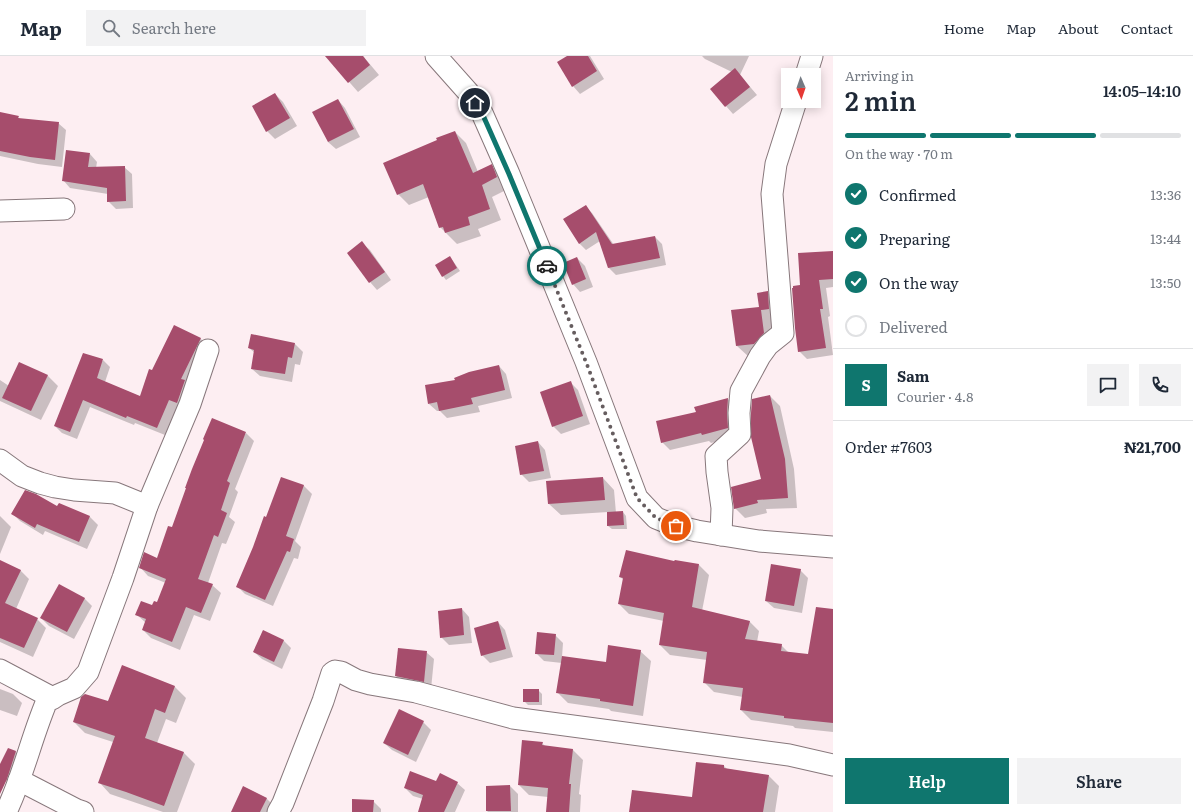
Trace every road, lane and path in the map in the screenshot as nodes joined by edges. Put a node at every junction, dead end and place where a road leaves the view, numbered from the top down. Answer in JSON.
{"nodes":[{"id":1,"x":436,"y":56,"type":"edge"},
{"id":2,"x":812,"y":56,"type":"edge"},
{"id":3,"x":808,"y":68,"type":"edge"},
{"id":4,"x":794,"y":108,"type":"edge"},
{"id":5,"x":64,"y":209,"type":"dead end"},
{"id":6,"x":0,"y":211,"type":"edge"},
{"id":7,"x":208,"y":350,"type":"dead end"},
{"id":8,"x":0,"y":460,"type":"edge"},
{"id":9,"x":147,"y":506,"type":"junction"},
{"id":10,"x":721,"y":535,"type":"junction"},
{"id":11,"x":833,"y":547,"type":"edge"},
{"id":12,"x":0,"y":670,"type":"edge"},
{"id":13,"x":49,"y":696,"type":"junction"},
{"id":14,"x":833,"y":765,"type":"edge"},
{"id":15,"x":19,"y":780,"type":"junction"},
{"id":16,"x":6,"y":812,"type":"edge"},
{"id":17,"x":83,"y":812,"type":"edge"},
{"id":18,"x":278,"y":812,"type":"edge"}],
"edges":[{"from":1,"to":10,"type":"street"},
{"from":2,"to":3,"type":"street"},
{"from":4,"to":10,"type":"street"},
{"from":5,"to":6,"type":"street"},
{"from":7,"to":9,"type":"street"},
{"from":8,"to":9,"type":"street"},
{"from":9,"to":13,"type":"street"},
{"from":10,"to":11,"type":"street"},
{"from":12,"to":13,"type":"street"},
{"from":13,"to":15,"type":"street"},
{"from":14,"to":18,"type":"street"},
{"from":15,"to":16,"type":"street"},
{"from":15,"to":17,"type":"street"}]}
